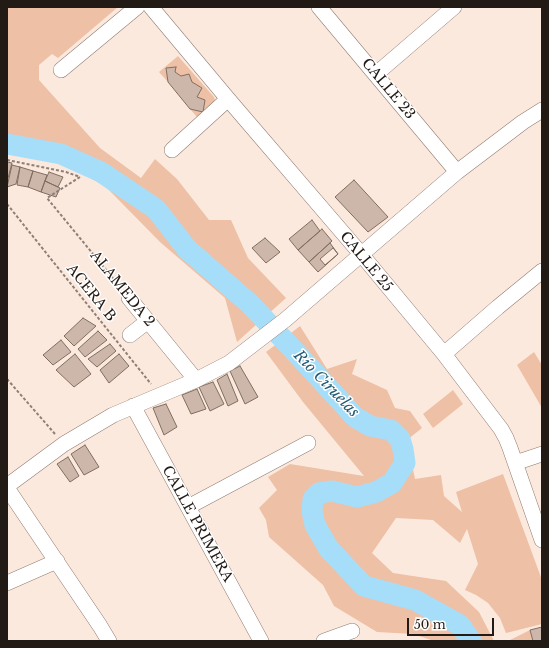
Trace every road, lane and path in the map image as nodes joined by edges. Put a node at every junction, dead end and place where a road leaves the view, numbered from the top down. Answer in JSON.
{"nodes":[{"id":1,"x":137,"y":7,"type":"edge"},
{"id":2,"x":151,"y":7,"type":"edge"},
{"id":3,"x":319,"y":7,"type":"edge"},
{"id":4,"x":454,"y":7,"type":"edge"},
{"id":5,"x":61,"y":70,"type":"dead end"},
{"id":6,"x":376,"y":74,"type":"junction"},
{"id":7,"x":228,"y":99,"type":"junction"},
{"id":8,"x":542,"y":110,"type":"edge"},
{"id":9,"x":172,"y":150,"type":"dead end"},
{"id":10,"x":7,"y":160,"type":"edge"},
{"id":11,"x":457,"y":172,"type":"junction"},
{"id":12,"x":7,"y":204,"type":"edge"},
{"id":13,"x":361,"y":254,"type":"junction"},
{"id":14,"x":542,"y":270,"type":"edge"},
{"id":15,"x":129,"y":298,"type":"joint"},
{"id":16,"x":148,"y":321,"type":"junction"},
{"id":17,"x":130,"y":335,"type":"dead end"},
{"id":18,"x":444,"y":354,"type":"junction"},
{"id":19,"x":7,"y":379,"type":"edge"},
{"id":20,"x":196,"y":380,"type":"junction"},
{"id":21,"x":159,"y":395,"type":"junction"},
{"id":22,"x":133,"y":406,"type":"junction"},
{"id":23,"x":308,"y":443,"type":"dead end"},
{"id":24,"x":64,"y":444,"type":"junction"},
{"id":25,"x":542,"y":454,"type":"edge"},
{"id":26,"x":515,"y":463,"type":"junction"},
{"id":27,"x":7,"y":487,"type":"edge"},
{"id":28,"x":188,"y":506,"type":"junction"},
{"id":29,"x":542,"y":540,"type":"edge"},
{"id":30,"x":57,"y":561,"type":"junction"},
{"id":31,"x":7,"y":583,"type":"edge"},
{"id":32,"x":352,"y":631,"type":"dead end"},
{"id":33,"x":109,"y":641,"type":"edge"},
{"id":34,"x":261,"y":641,"type":"edge"},
{"id":35,"x":324,"y":641,"type":"edge"}],
"edges":[{"from":1,"to":5,"type":"street"},
{"from":2,"to":7,"type":"street","name":"CALLE 25"},
{"from":3,"to":6,"type":"street","name":"CALLE 23"},
{"from":4,"to":6,"type":"street"},
{"from":6,"to":11,"type":"street","name":"CALLE 23"},
{"from":7,"to":9,"type":"street"},
{"from":7,"to":13,"type":"street","name":"CALLE 25"},
{"from":8,"to":11,"type":"street"},
{"from":10,"to":15,"type":"path","name":"ALAMEDA 2"},
{"from":11,"to":13,"type":"street"},
{"from":12,"to":21,"type":"path","name":"ACERA B"},
{"from":13,"to":18,"type":"street","name":"CALLE 25"},
{"from":13,"to":20,"type":"street"},
{"from":14,"to":18,"type":"street"},
{"from":15,"to":16,"type":"street","name":"ALAMEDA 2"},
{"from":16,"to":17,"type":"street"},
{"from":16,"to":20,"type":"street","name":"ALAMEDA 2"},
{"from":18,"to":26,"type":"street","name":"CALLE 25"},
{"from":19,"to":24,"type":"path"},
{"from":20,"to":21,"type":"street"},
{"from":21,"to":22,"type":"street"},
{"from":22,"to":24,"type":"street"},
{"from":22,"to":28,"type":"street","name":"CALLE PRIMERA"},
{"from":23,"to":28,"type":"street"},
{"from":24,"to":27,"type":"street"},
{"from":25,"to":26,"type":"street"},
{"from":26,"to":29,"type":"street","name":"CALLE 25"},
{"from":27,"to":30,"type":"street"},
{"from":28,"to":34,"type":"street","name":"CALLE PRIMERA"},
{"from":30,"to":31,"type":"street"},
{"from":30,"to":33,"type":"street"},
{"from":32,"to":35,"type":"street"}]}
